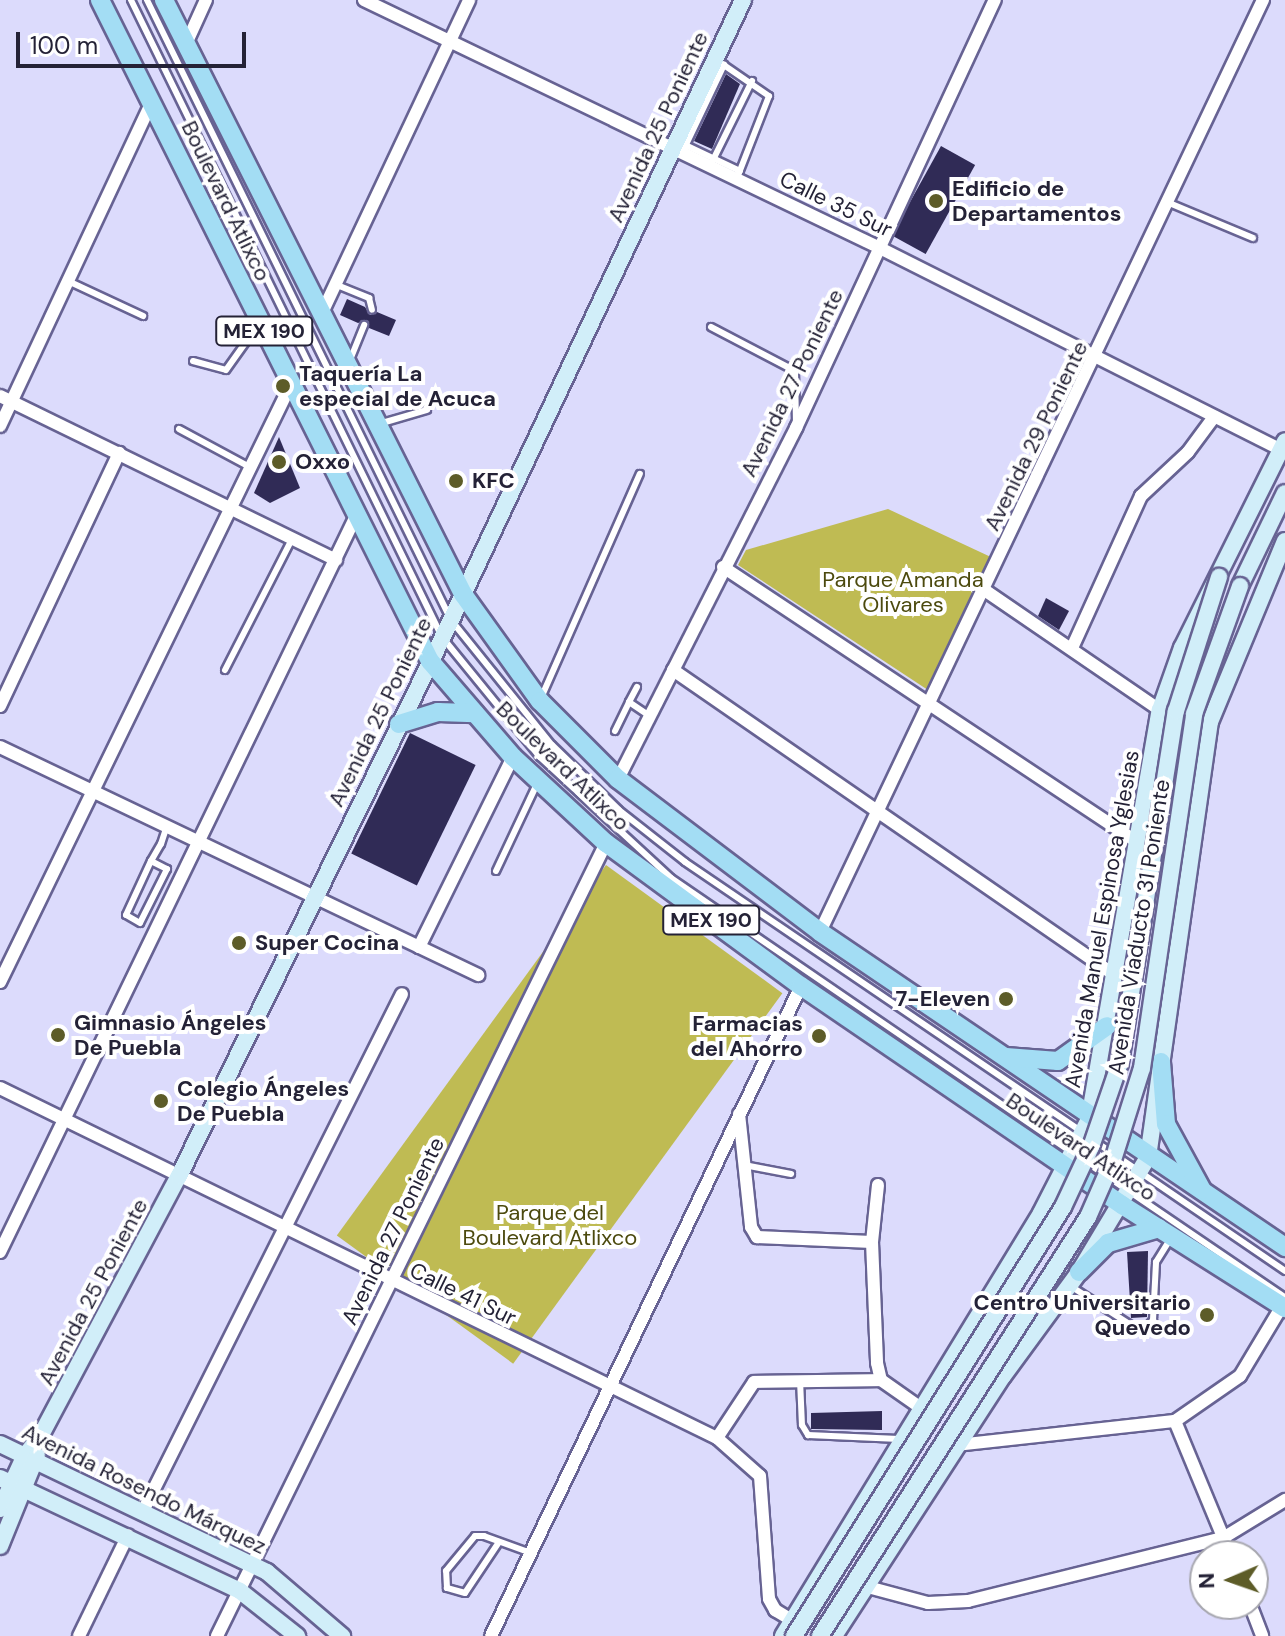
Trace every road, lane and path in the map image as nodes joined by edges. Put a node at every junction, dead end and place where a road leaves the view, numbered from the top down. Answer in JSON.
{"nodes":[{"id":1,"x":100,"y":0,"type":"edge"},
{"id":2,"x":131,"y":0,"type":"edge"},
{"id":3,"x":147,"y":0,"type":"edge"},
{"id":4,"x":164,"y":0,"type":"edge"},
{"id":5,"x":206,"y":0,"type":"edge"},
{"id":6,"x":364,"y":0,"type":"edge"},
{"id":7,"x":469,"y":0,"type":"edge"},
{"id":8,"x":743,"y":0,"type":"edge"},
{"id":9,"x":995,"y":0,"type":"edge"},
{"id":10,"x":1263,"y":0,"type":"edge"},
{"id":11,"x":450,"y":41,"type":"junction"},
{"id":12,"x":186,"y":44,"type":"junction"},
{"id":13,"x":719,"y":62,"type":"junction"},
{"id":14,"x":752,"y":81,"type":"junction"},
{"id":15,"x":151,"y":103,"type":"junction"},
{"id":16,"x":679,"y":147,"type":"junction"},
{"id":17,"x":712,"y":162,"type":"junction"},
{"id":18,"x":739,"y":174,"type":"junction"},
{"id":19,"x":1169,"y":203,"type":"junction"},
{"id":20,"x":1253,"y":238,"type":"dead end"},
{"id":21,"x":878,"y":247,"type":"junction"},
{"id":22,"x":68,"y":281,"type":"junction"},
{"id":23,"x":335,"y":284,"type":"junction"},
{"id":24,"x":372,"y":310,"type":"dead end"},
{"id":25,"x":321,"y":315,"type":"junction"},
{"id":26,"x":143,"y":316,"type":"dead end"},
{"id":27,"x":259,"y":322,"type":"junction"},
{"id":28,"x":364,"y":325,"type":"dead end"},
{"id":29,"x":711,"y":327,"type":"dead end"},
{"id":30,"x":1097,"y":358,"type":"junction"},
{"id":31,"x":193,"y":361,"type":"dead end"},
{"id":32,"x":347,"y":367,"type":"junction"},
{"id":33,"x":291,"y":384,"type":"junction"},
{"id":34,"x":6,"y":399,"type":"edge"},
{"id":35,"x":427,"y":410,"type":"dead end"},
{"id":36,"x":1214,"y":417,"type":"junction"},
{"id":37,"x":377,"y":425,"type":"junction"},
{"id":38,"x":0,"y":426,"type":"edge"},
{"id":39,"x":796,"y":428,"type":"junction"},
{"id":40,"x":179,"y":429,"type":"dead end"},
{"id":41,"x":1283,"y":448,"type":"edge"},
{"id":42,"x":119,"y":453,"type":"junction"},
{"id":43,"x":250,"y":468,"type":"junction"},
{"id":44,"x":640,"y":474,"type":"dead end"},
{"id":45,"x":1285,"y":493,"type":"edge"},
{"id":46,"x":230,"y":510,"type":"junction"},
{"id":47,"x":355,"y":518,"type":"junction"},
{"id":48,"x":292,"y":539,"type":"junction"},
{"id":49,"x":1285,"y":541,"type":"edge"},
{"id":50,"x":336,"y":560,"type":"junction"},
{"id":51,"x":723,"y":567,"type":"junction"},
{"id":52,"x":1219,"y":577,"type":"junction"},
{"id":53,"x":983,"y":589,"type":"junction"},
{"id":54,"x":463,"y":594,"type":"junction"},
{"id":55,"x":451,"y":620,"type":"junction"},
{"id":56,"x":442,"y":637,"type":"junction"},
{"id":57,"x":1072,"y":648,"type":"junction"},
{"id":58,"x":430,"y":661,"type":"junction"},
{"id":59,"x":225,"y":670,"type":"dead end"},
{"id":60,"x":673,"y":670,"type":"junction"},
{"id":61,"x":637,"y":687,"type":"dead end"},
{"id":62,"x":540,"y":701,"type":"junction"},
{"id":63,"x":629,"y":702,"type":"junction"},
{"id":64,"x":928,"y":705,"type":"junction"},
{"id":65,"x":0,"y":706,"type":"edge"},
{"id":66,"x":1160,"y":710,"type":"junction"},
{"id":67,"x":475,"y":713,"type":"junction"},
{"id":68,"x":650,"y":716,"type":"junction"},
{"id":69,"x":399,"y":724,"type":"junction"},
{"id":70,"x":615,"y":731,"type":"dead end"},
{"id":71,"x":0,"y":747,"type":"edge"},
{"id":72,"x":513,"y":757,"type":"junction"},
{"id":73,"x":618,"y":779,"type":"junction"},
{"id":74,"x":539,"y":781,"type":"junction"},
{"id":75,"x":92,"y":792,"type":"junction"},
{"id":76,"x":877,"y":813,"type":"junction"},
{"id":77,"x":167,"y":826,"type":"junction"},
{"id":78,"x":202,"y":842,"type":"junction"},
{"id":79,"x":606,"y":843,"type":"junction"},
{"id":80,"x":1138,"y":843,"type":"junction"},
{"id":81,"x":151,"y":861,"type":"junction"},
{"id":82,"x":496,"y":871,"type":"dead end"},
{"id":83,"x":314,"y":895,"type":"junction"},
{"id":84,"x":820,"y":932,"type":"junction"},
{"id":85,"x":419,"y":947,"type":"junction"},
{"id":86,"x":478,"y":975,"type":"dead end"},
{"id":87,"x":1116,"y":976,"type":"junction"},
{"id":88,"x":0,"y":982,"type":"edge"},
{"id":89,"x":801,"y":986,"type":"junction"},
{"id":90,"x":402,"y":994,"type":"dead end"},
{"id":91,"x":1170,"y":1002,"type":"junction"},
{"id":92,"x":1107,"y":1026,"type":"junction"},
{"id":93,"x":1003,"y":1057,"type":"junction"},
{"id":94,"x":1161,"y":1062,"type":"junction"},
{"id":95,"x":0,"y":1088,"type":"edge"},
{"id":96,"x":739,"y":1112,"type":"junction"},
{"id":97,"x":67,"y":1121,"type":"junction"},
{"id":98,"x":1085,"y":1125,"type":"junction"},
{"id":99,"x":1068,"y":1159,"type":"junction"},
{"id":100,"x":744,"y":1165,"type":"junction"},
{"id":101,"x":1144,"y":1165,"type":"junction"},
{"id":102,"x":791,"y":1174,"type":"dead end"},
{"id":103,"x":179,"y":1176,"type":"junction"},
{"id":104,"x":878,"y":1185,"type":"dead end"},
{"id":105,"x":1206,"y":1195,"type":"junction"},
{"id":106,"x":1126,"y":1198,"type":"junction"},
{"id":107,"x":284,"y":1228,"type":"junction"},
{"id":108,"x":1166,"y":1232,"type":"junction"},
{"id":109,"x":872,"y":1242,"type":"junction"},
{"id":110,"x":1285,"y":1247,"type":"edge"},
{"id":111,"x":0,"y":1252,"type":"edge"},
{"id":112,"x":1285,"y":1271,"type":"edge"},
{"id":113,"x":1074,"y":1278,"type":"junction"},
{"id":114,"x":391,"y":1280,"type":"junction"},
{"id":115,"x":1284,"y":1304,"type":"edge"},
{"id":116,"x":958,"y":1348,"type":"junction"},
{"id":117,"x":1003,"y":1376,"type":"junction"},
{"id":118,"x":800,"y":1380,"type":"junction"},
{"id":119,"x":881,"y":1380,"type":"junction"},
{"id":120,"x":611,"y":1389,"type":"junction"},
{"id":121,"x":921,"y":1408,"type":"junction"},
{"id":122,"x":1175,"y":1421,"type":"junction"},
{"id":123,"x":717,"y":1438,"type":"junction"},
{"id":124,"x":901,"y":1439,"type":"junction"},
{"id":125,"x":0,"y":1444,"type":"edge"},
{"id":126,"x":957,"y":1445,"type":"junction"},
{"id":127,"x":30,"y":1460,"type":"junction"},
{"id":128,"x":13,"y":1484,"type":"edge"},
{"id":129,"x":1285,"y":1500,"type":"edge"},
{"id":130,"x":0,"y":1509,"type":"edge"},
{"id":131,"x":143,"y":1511,"type":"junction"},
{"id":132,"x":128,"y":1535,"type":"junction"},
{"id":133,"x":1223,"y":1538,"type":"junction"},
{"id":134,"x":499,"y":1542,"type":"junction"},
{"id":135,"x":0,"y":1546,"type":"edge"},
{"id":136,"x":531,"y":1553,"type":"junction"},
{"id":137,"x":252,"y":1565,"type":"junction"},
{"id":138,"x":864,"y":1586,"type":"junction"},
{"id":139,"x":240,"y":1591,"type":"junction"},
{"id":140,"x":793,"y":1628,"type":"edge"},
{"id":141,"x":79,"y":1636,"type":"edge"},
{"id":142,"x":217,"y":1636,"type":"edge"},
{"id":143,"x":297,"y":1636,"type":"edge"},
{"id":144,"x":342,"y":1636,"type":"edge"},
{"id":145,"x":491,"y":1636,"type":"edge"},
{"id":146,"x":783,"y":1636,"type":"edge"},
{"id":147,"x":820,"y":1636,"type":"edge"},
{"id":148,"x":834,"y":1636,"type":"edge"}],
"edges":[{"from":1,"to":15,"type":"main road","name":"Boulevard Atlixco","number":"MEX 190"},
{"from":2,"to":56,"type":"lane"},
{"from":3,"to":55,"type":"lane"},
{"from":4,"to":12,"type":"main road","name":"Boulevard Atlixco","number":"MEX 190"},
{"from":5,"to":12,"type":"street"},
{"from":6,"to":11,"type":"street","name":"Calle 35 Sur"},
{"from":7,"to":11,"type":"street"},
{"from":8,"to":13,"type":"main road","name":"Avenida 25 Poniente"},
{"from":9,"to":21,"type":"street","name":"Avenida 27 Poniente"},
{"from":10,"to":19,"type":"street","name":"Avenida 29 Poniente"},
{"from":11,"to":16,"type":"street","name":"Calle 35 Sur"},
{"from":11,"to":23,"type":"street"},
{"from":12,"to":25,"type":"main road","name":"Boulevard Atlixco","number":"MEX 190"},
{"from":13,"to":14,"type":"lane"},
{"from":13,"to":16,"type":"main road","name":"Avenida 25 Poniente"},
{"from":14,"to":17,"type":"lane"},
{"from":14,"to":18,"type":"lane"},
{"from":15,"to":22,"type":"street"},
{"from":15,"to":27,"type":"main road","name":"Boulevard Atlixco","number":"MEX 190"},
{"from":16,"to":17,"type":"street","name":"Calle 35 Sur"},
{"from":16,"to":54,"type":"main road","name":"Avenida 25 Poniente"},
{"from":17,"to":18,"type":"street","name":"Calle 35 Sur"},
{"from":18,"to":21,"type":"street","name":"Calle 35 Sur"},
{"from":19,"to":20,"type":"lane"},
{"from":19,"to":30,"type":"street","name":"Avenida 29 Poniente"},
{"from":21,"to":30,"type":"street","name":"Calle 35 Sur"},
{"from":21,"to":39,"type":"street","name":"Avenida 27 Poniente"},
{"from":22,"to":26,"type":"lane"},
{"from":22,"to":34,"type":"street"},
{"from":23,"to":24,"type":"lane"},
{"from":23,"to":25,"type":"street"},
{"from":25,"to":32,"type":"main road","name":"Boulevard Atlixco","number":"MEX 190"},
{"from":27,"to":31,"type":"lane"},
{"from":27,"to":33,"type":"main road","name":"Boulevard Atlixco","number":"MEX 190"},
{"from":28,"to":32,"type":"lane"},
{"from":29,"to":39,"type":"lane"},
{"from":30,"to":36,"type":"street","name":"Calle 35 Sur"},
{"from":30,"to":53,"type":"street","name":"Avenida 29 Poniente"},
{"from":32,"to":37,"type":"main road","name":"Boulevard Atlixco","number":"MEX 190"},
{"from":33,"to":43,"type":"street"},
{"from":33,"to":47,"type":"main road","name":"Boulevard Atlixco","number":"MEX 190"},
{"from":34,"to":38,"type":"street"},
{"from":34,"to":42,"type":"street"},
{"from":35,"to":37,"type":"lane"},
{"from":36,"to":41,"type":"street","name":"Calle 35 Sur"},
{"from":36,"to":57,"type":"street"},
{"from":37,"to":54,"type":"main road","name":"Boulevard Atlixco","number":"MEX 190"},
{"from":39,"to":51,"type":"street","name":"Avenida 27 Poniente"},
{"from":40,"to":43,"type":"lane"},
{"from":41,"to":52,"type":"main road","name":"Avenida Manuel Espinosa Yglesias"},
{"from":42,"to":46,"type":"street"},
{"from":42,"to":65,"type":"street"},
{"from":43,"to":46,"type":"street"},
{"from":44,"to":62,"type":"lane"},
{"from":45,"to":147,"type":"main road","name":"Avenida Viaducto 31 Poniente","bridge":true},
{"from":46,"to":48,"type":"street"},
{"from":46,"to":75,"type":"street"},
{"from":47,"to":50,"type":"street"},
{"from":47,"to":58,"type":"main road","name":"Boulevard Atlixco","number":"MEX 190"},
{"from":48,"to":50,"type":"street"},
{"from":48,"to":59,"type":"lane"},
{"from":49,"to":91,"type":"main road"},
{"from":50,"to":78,"type":"street"},
{"from":51,"to":60,"type":"street","name":"Avenida 27 Poniente"},
{"from":51,"to":64,"type":"street"},
{"from":52,"to":66,"type":"main road","name":"Avenida Manuel Espinosa Yglesias"},
{"from":52,"to":140,"type":"main road","name":"Avenida Viaducto 31 Poniente","bridge":true},
{"from":53,"to":57,"type":"street"},
{"from":53,"to":64,"type":"street","name":"Avenida 29 Poniente"},
{"from":54,"to":55,"type":"main road","name":"Avenida 25 Poniente"},
{"from":54,"to":62,"type":"main road","name":"Boulevard Atlixco","number":"MEX 190"},
{"from":55,"to":56,"type":"main road","name":"Avenida 25 Poniente"},
{"from":55,"to":98,"type":"lane"},
{"from":56,"to":58,"type":"main road","name":"Avenida 25 Poniente"},
{"from":56,"to":99,"type":"lane"},
{"from":57,"to":66,"type":"street"},
{"from":58,"to":67,"type":"main road","name":"Boulevard Atlixco","number":"MEX 190"},
{"from":58,"to":69,"type":"main road","name":"Avenida 25 Poniente"},
{"from":60,"to":68,"type":"street","name":"Avenida 27 Poniente"},
{"from":60,"to":76,"type":"street"},
{"from":61,"to":63,"type":"lane"},
{"from":62,"to":73,"type":"main road","name":"Boulevard Atlixco","number":"MEX 190"},
{"from":63,"to":68,"type":"lane"},
{"from":63,"to":70,"type":"lane"},
{"from":64,"to":76,"type":"street","name":"Avenida 29 Poniente"},
{"from":64,"to":80,"type":"street"},
{"from":66,"to":80,"type":"main road","name":"Avenida Manuel Espinosa Yglesias"},
{"from":67,"to":69,"type":"main road"},
{"from":67,"to":72,"type":"main road","name":"Boulevard Atlixco","number":"MEX 190"},
{"from":68,"to":73,"type":"street","name":"Avenida 27 Poniente"},
{"from":69,"to":83,"type":"main road","name":"Avenida 25 Poniente"},
{"from":71,"to":75,"type":"street"},
{"from":72,"to":74,"type":"main road","name":"Boulevard Atlixco","number":"MEX 190"},
{"from":72,"to":85,"type":"street"},
{"from":73,"to":84,"type":"main road","name":"Boulevard Atlixco","number":"MEX 190"},
{"from":74,"to":79,"type":"main road","name":"Boulevard Atlixco","number":"MEX 190"},
{"from":74,"to":82,"type":"lane"},
{"from":75,"to":77,"type":"street"},
{"from":75,"to":88,"type":"street"},
{"from":76,"to":84,"type":"street","name":"Avenida 29 Poniente"},
{"from":76,"to":87,"type":"street"},
{"from":77,"to":78,"type":"street"},
{"from":77,"to":81,"type":"lane"},
{"from":78,"to":83,"type":"street"},
{"from":78,"to":97,"type":"street"},
{"from":79,"to":89,"type":"main road","name":"Boulevard Atlixco","number":"MEX 190"},
{"from":79,"to":114,"type":"street","name":"Avenida 27 Poniente"},
{"from":80,"to":87,"type":"main road","name":"Avenida Manuel Espinosa Yglesias"},
{"from":81,"to":81,"type":"lane"},
{"from":83,"to":85,"type":"street"},
{"from":83,"to":103,"type":"main road","name":"Avenida 25 Poniente"},
{"from":84,"to":93,"type":"main road","name":"Boulevard Atlixco","number":"MEX 190"},
{"from":85,"to":86,"type":"street"},
{"from":87,"to":91,"type":"main road"},
{"from":87,"to":92,"type":"main road","name":"Avenida Manuel Espinosa Yglesias"},
{"from":89,"to":96,"type":"street"},
{"from":89,"to":99,"type":"main road","name":"Boulevard Atlixco","number":"MEX 190"},
{"from":90,"to":107,"type":"street"},
{"from":91,"to":94,"type":"main road"},
{"from":92,"to":93,"type":"main road"},
{"from":92,"to":98,"type":"main road","name":"Avenida Manuel Espinosa Yglesias"},
{"from":93,"to":98,"type":"main road","name":"Boulevard Atlixco","number":"MEX 190"},
{"from":94,"to":101,"type":"main road"},
{"from":94,"to":105,"type":"main road"},
{"from":95,"to":97,"type":"street","name":"Calle 41 Sur"},
{"from":96,"to":100,"type":"street"},
{"from":96,"to":120,"type":"street"},
{"from":97,"to":103,"type":"street","name":"Calle 41 Sur"},
{"from":97,"to":111,"type":"street"},
{"from":98,"to":99,"type":"main road","name":"Avenida Manuel Espinosa Yglesias"},
{"from":98,"to":101,"type":"main road","name":"Boulevard Atlixco","number":"MEX 190"},
{"from":99,"to":106,"type":"main road","name":"Boulevard Atlixco","number":"MEX 190"},
{"from":99,"to":116,"type":"main road","name":"Avenida Manuel Espinosa Yglesias"},
{"from":100,"to":102,"type":"lane"},
{"from":100,"to":109,"type":"street"},
{"from":101,"to":105,"type":"main road","name":"Boulevard Atlixco","number":"MEX 190"},
{"from":101,"to":106,"type":"main road"},
{"from":101,"to":112,"type":"lane"},
{"from":103,"to":107,"type":"street","name":"Calle 41 Sur"},
{"from":103,"to":127,"type":"main road","name":"Avenida 25 Poniente"},
{"from":104,"to":109,"type":"street"},
{"from":105,"to":110,"type":"main road","name":"Boulevard Atlixco","number":"MEX 190"},
{"from":106,"to":108,"type":"main road","name":"Boulevard Atlixco","number":"MEX 190"},
{"from":106,"to":113,"type":"main road"},
{"from":106,"to":115,"type":"lane"},
{"from":107,"to":114,"type":"street","name":"Calle 41 Sur"},
{"from":107,"to":131,"type":"street"},
{"from":108,"to":113,"type":"main road"},
{"from":108,"to":113,"type":"lane"},
{"from":108,"to":115,"type":"main road","name":"Boulevard Atlixco","number":"MEX 190"},
{"from":109,"to":119,"type":"street"},
{"from":113,"to":117,"type":"main road"},
{"from":114,"to":120,"type":"street","name":"Calle 41 Sur"},
{"from":114,"to":137,"type":"street","name":"Avenida 27 Poniente"},
{"from":115,"to":122,"type":"street"},
{"from":116,"to":117,"type":"main road"},
{"from":116,"to":121,"type":"main road","name":"Avenida Manuel Espinosa Yglesias"},
{"from":117,"to":126,"type":"main road"},
{"from":118,"to":119,"type":"street"},
{"from":118,"to":123,"type":"street"},
{"from":118,"to":124,"type":"lane"},
{"from":119,"to":121,"type":"street"},
{"from":120,"to":123,"type":"street","name":"Calle 41 Sur"},
{"from":120,"to":136,"type":"street"},
{"from":121,"to":124,"type":"main road","name":"Avenida Manuel Espinosa Yglesias"},
{"from":122,"to":126,"type":"street"},
{"from":122,"to":133,"type":"street"},
{"from":123,"to":140,"type":"street","name":"Calle 41 Sur"},
{"from":124,"to":140,"type":"main road","name":"Avenida Manuel Espinosa Yglesias"},
{"from":125,"to":127,"type":"main road","name":"Avenida Rosendo Márquez"},
{"from":126,"to":138,"type":"main road"},
{"from":127,"to":128,"type":"main road","name":"Avenida 25 Poniente"},
{"from":127,"to":131,"type":"main road","name":"Avenida Rosendo Márquez"},
{"from":128,"to":130,"type":"main road","name":"Avenida 25 Poniente"},
{"from":128,"to":132,"type":"main road"},
{"from":128,"to":135,"type":"main road","name":"Avenida 25 Poniente"},
{"from":129,"to":133,"type":"street"},
{"from":131,"to":137,"type":"main road","name":"Avenida Rosendo Márquez"},
{"from":132,"to":139,"type":"main road"},
{"from":132,"to":141,"type":"street"},
{"from":133,"to":138,"type":"street"},
{"from":134,"to":134,"type":"lane"},
{"from":134,"to":136,"type":"lane"},
{"from":136,"to":145,"type":"street"},
{"from":137,"to":139,"type":"street","name":"Avenida 27 Poniente"},
{"from":137,"to":144,"type":"main road","name":"Avenida Rosendo Márquez"},
{"from":138,"to":148,"type":"main road"},
{"from":139,"to":142,"type":"street","name":"Avenida 27 Poniente"},
{"from":139,"to":143,"type":"main road"},
{"from":140,"to":146,"type":"main road","name":"Avenida Manuel Espinosa Yglesias"}]}
